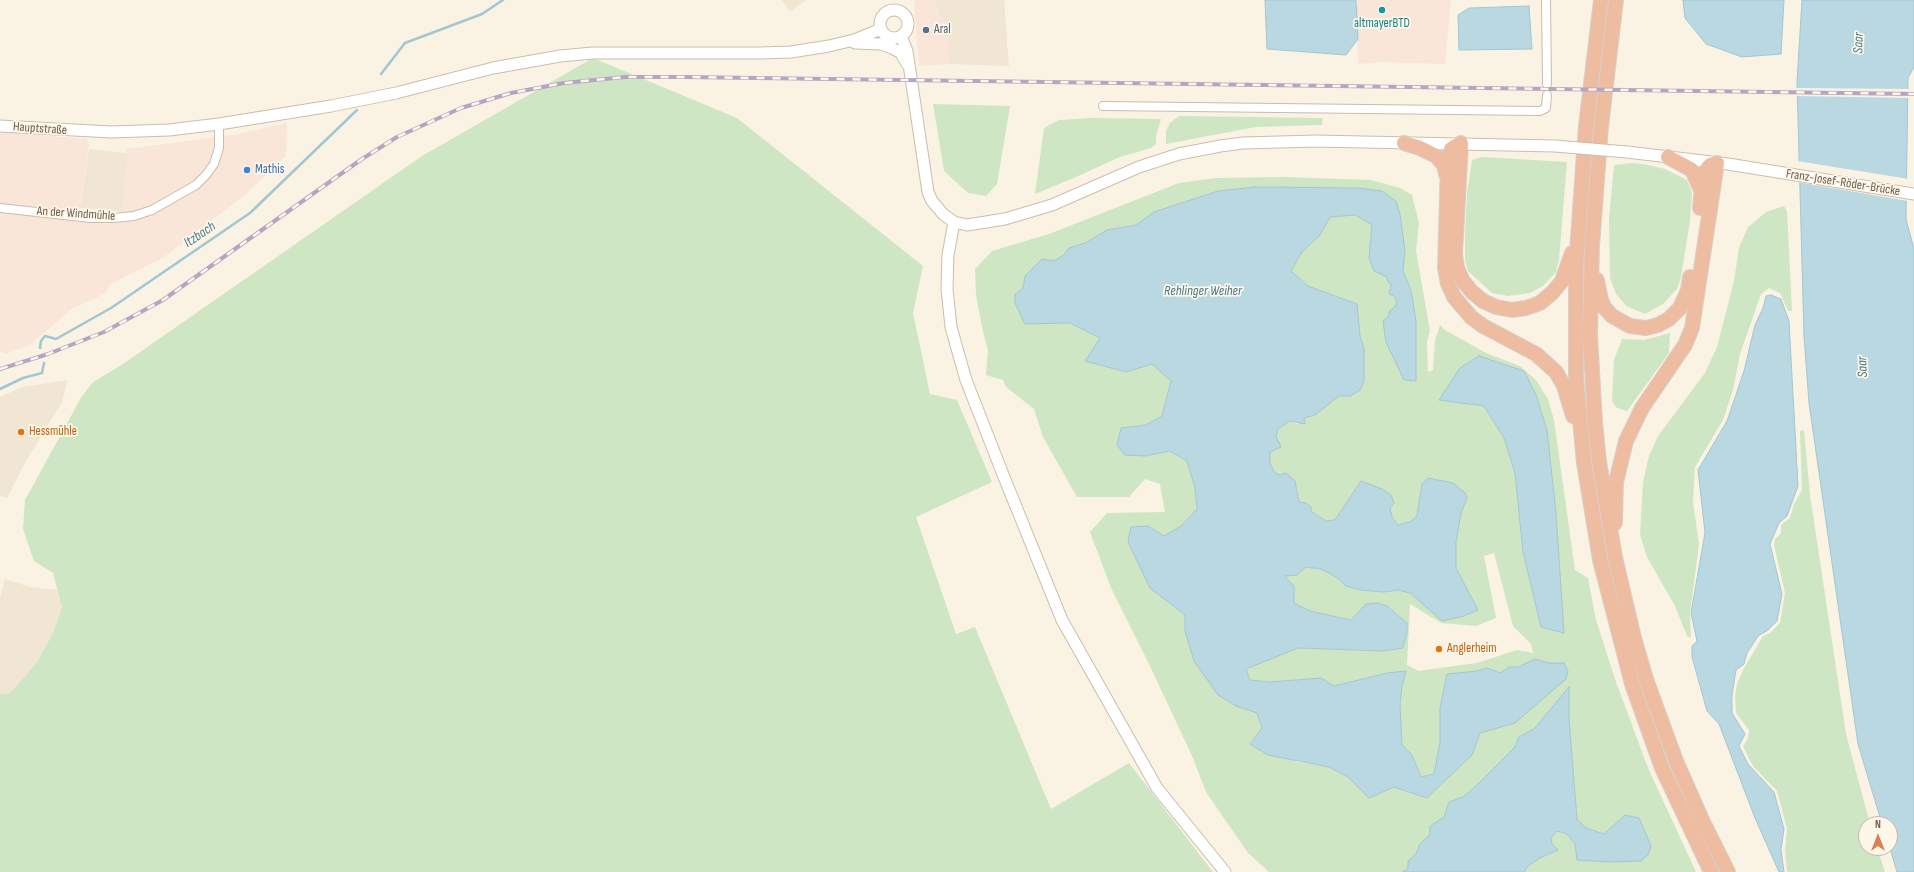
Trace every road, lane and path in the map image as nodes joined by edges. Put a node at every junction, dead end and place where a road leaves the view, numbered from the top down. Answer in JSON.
{"nodes":[{"id":1,"x":1546,"y":0,"type":"edge"},
{"id":2,"x":1601,"y":0,"type":"edge"},
{"id":3,"x":1616,"y":0,"type":"edge"},
{"id":4,"x":895,"y":5,"type":"edge"},
{"id":5,"x":881,"y":29,"type":"junction"},
{"id":6,"x":900,"y":36,"type":"junction"},
{"id":7,"x":835,"y":44,"type":"junction"},
{"id":8,"x":910,"y":72,"type":"junction"},
{"id":9,"x":1547,"y":84,"type":"dead end"},
{"id":10,"x":1547,"y":95,"type":"dead end"},
{"id":11,"x":1103,"y":106,"type":"dead end"},
{"id":12,"x":219,"y":124,"type":"junction"},
{"id":13,"x":0,"y":126,"type":"edge"},
{"id":14,"x":1404,"y":143,"type":"junction"},
{"id":15,"x":1461,"y":143,"type":"junction"},
{"id":16,"x":1668,"y":157,"type":"junction"},
{"id":17,"x":1717,"y":163,"type":"junction"},
{"id":18,"x":1448,"y":178,"type":"junction"},
{"id":19,"x":1702,"y":192,"type":"junction"},
{"id":20,"x":1914,"y":194,"type":"edge"},
{"id":21,"x":0,"y":208,"type":"edge"},
{"id":22,"x":954,"y":222,"type":"junction"},
{"id":23,"x":1577,"y":238,"type":"junction"},
{"id":24,"x":1592,"y":246,"type":"junction"},
{"id":25,"x":1584,"y":463,"type":"junction"},
{"id":26,"x":1615,"y":557,"type":"junction"},
{"id":27,"x":1225,"y":872,"type":"edge"},
{"id":28,"x":1711,"y":872,"type":"edge"},
{"id":29,"x":1728,"y":872,"type":"edge"}],
"edges":[{"from":1,"to":9,"type":"street"},
{"from":2,"to":23,"type":"highway"},
{"from":3,"to":24,"type":"highway"},
{"from":4,"to":5,"type":"main road"},
{"from":4,"to":6,"type":"main road"},
{"from":5,"to":6,"type":"main road"},
{"from":5,"to":7,"type":"main road"},
{"from":6,"to":8,"type":"main road"},
{"from":7,"to":8,"type":"main road"},
{"from":7,"to":12,"type":"main road","name":"Hauptstraße"},
{"from":8,"to":22,"type":"main road"},
{"from":10,"to":11,"type":"street"},
{"from":12,"to":13,"type":"main road","name":"Hauptstraße"},
{"from":12,"to":21,"type":"street","name":"An der Windmühle"},
{"from":14,"to":15,"type":"main road","name":"Franz-Josef-Röder-Brücke"},
{"from":14,"to":18,"type":"highway"},
{"from":14,"to":22,"type":"main road","name":"Franz-Josef-Röder-Brücke"},
{"from":15,"to":16,"type":"main road","name":"Franz-Josef-Röder-Brücke","bridge":true},
{"from":15,"to":18,"type":"highway"},
{"from":15,"to":23,"type":"highway"},
{"from":16,"to":17,"type":"main road","name":"Franz-Josef-Röder-Brücke"},
{"from":16,"to":19,"type":"highway"},
{"from":17,"to":19,"type":"highway"},
{"from":17,"to":20,"type":"main road","name":"Franz-Josef-Röder-Brücke"},
{"from":17,"to":26,"type":"highway"},
{"from":18,"to":25,"type":"highway"},
{"from":19,"to":24,"type":"highway"},
{"from":22,"to":27,"type":"main road"},
{"from":23,"to":25,"type":"highway"},
{"from":24,"to":26,"type":"highway"},
{"from":25,"to":28,"type":"highway"},
{"from":26,"to":29,"type":"highway"}]}
